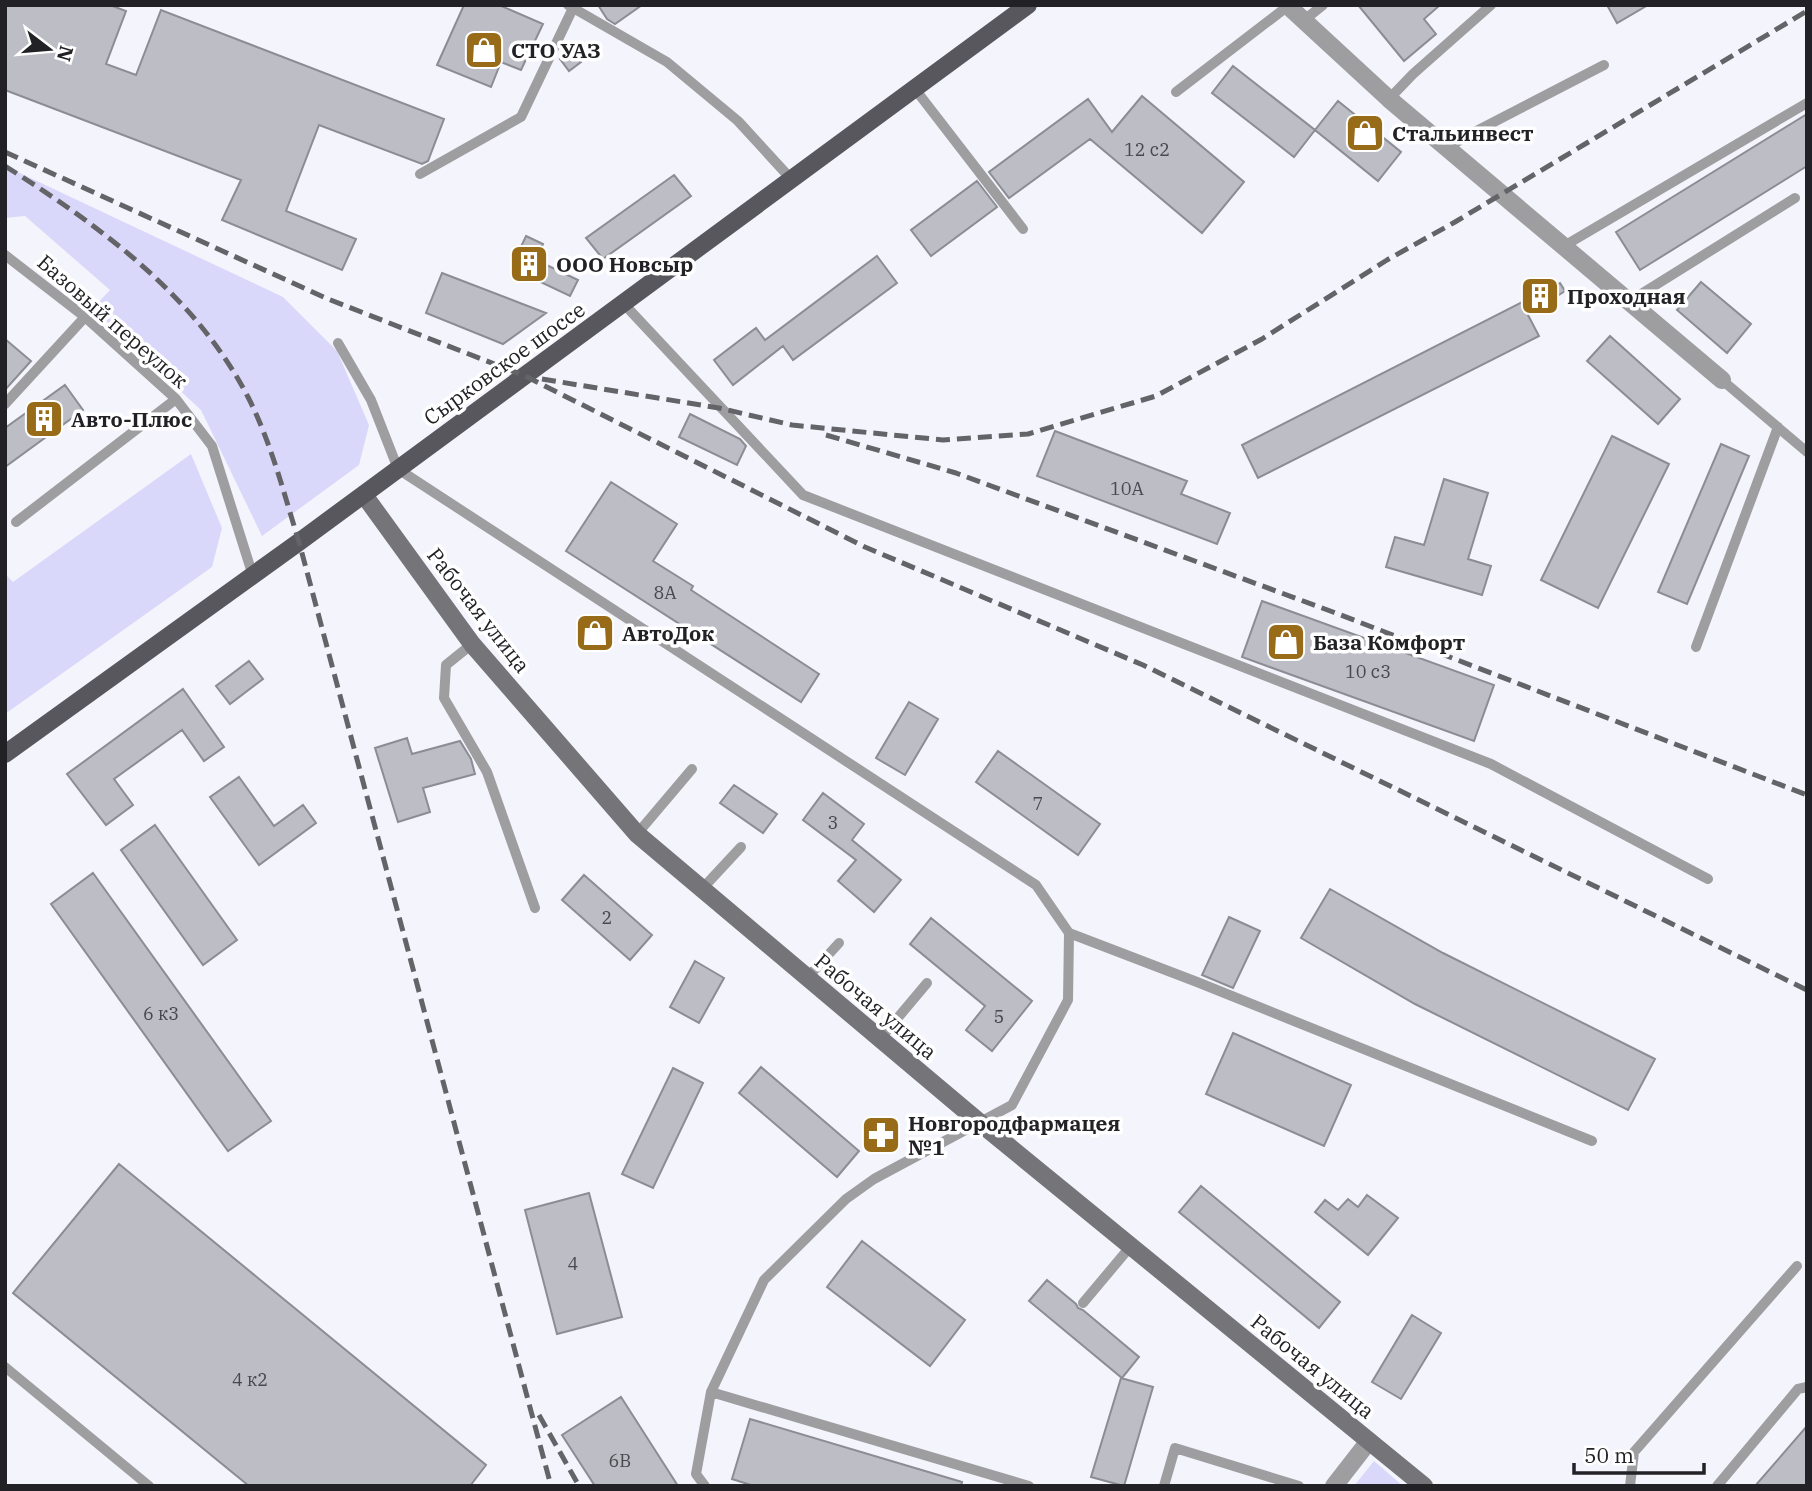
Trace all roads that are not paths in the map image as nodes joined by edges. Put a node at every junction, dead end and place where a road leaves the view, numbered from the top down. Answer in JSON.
{"nodes":[{"id":1,"x":1028,"y":5,"type":"edge"},
{"id":2,"x":1323,"y":5,"type":"edge"},
{"id":3,"x":1491,"y":5,"type":"edge"},
{"id":4,"x":570,"y":6,"type":"edge"},
{"id":5,"x":1287,"y":6,"type":"edge"},
{"id":6,"x":1303,"y":21,"type":"junction"},
{"id":7,"x":1604,"y":65,"type":"dead end"},
{"id":8,"x":915,"y":89,"type":"junction"},
{"id":9,"x":1176,"y":92,"type":"dead end"},
{"id":10,"x":1389,"y":99,"type":"junction"},
{"id":11,"x":1807,"y":103,"type":"edge"},
{"id":12,"x":1447,"y":149,"type":"junction"},
{"id":13,"x":420,"y":174,"type":"dead end"},
{"id":14,"x":792,"y":180,"type":"junction"},
{"id":15,"x":1795,"y":198,"type":"dead end"},
{"id":16,"x":1023,"y":229,"type":"dead end"},
{"id":17,"x":1564,"y":246,"type":"junction"},
{"id":18,"x":5,"y":255,"type":"edge"},
{"id":19,"x":1630,"y":300,"type":"junction"},
{"id":20,"x":623,"y":303,"type":"junction"},
{"id":21,"x":85,"y":317,"type":"junction"},
{"id":22,"x":338,"y":343,"type":"dead end"},
{"id":23,"x":1723,"y":380,"type":"joint"},
{"id":24,"x":176,"y":399,"type":"junction"},
{"id":25,"x":5,"y":404,"type":"edge"},
{"id":26,"x":1778,"y":427,"type":"junction"},
{"id":27,"x":1807,"y":452,"type":"edge"},
{"id":28,"x":398,"y":469,"type":"junction"},
{"id":29,"x":364,"y":495,"type":"junction"},
{"id":30,"x":16,"y":522,"type":"dead end"},
{"id":31,"x":253,"y":576,"type":"junction"},
{"id":32,"x":472,"y":644,"type":"junction"},
{"id":33,"x":1696,"y":647,"type":"dead end"},
{"id":34,"x":5,"y":754,"type":"edge"},
{"id":35,"x":692,"y":769,"type":"dead end"},
{"id":36,"x":637,"y":834,"type":"junction"},
{"id":37,"x":741,"y":847,"type":"dead end"},
{"id":38,"x":1708,"y":879,"type":"dead end"},
{"id":39,"x":702,"y":889,"type":"junction"},
{"id":40,"x":535,"y":908,"type":"dead end"},
{"id":41,"x":1069,"y":933,"type":"junction"},
{"id":42,"x":839,"y":943,"type":"dead end"},
{"id":43,"x":807,"y":978,"type":"junction"},
{"id":44,"x":927,"y":983,"type":"dead end"},
{"id":45,"x":880,"y":1039,"type":"junction"},
{"id":46,"x":979,"y":1122,"type":"junction"},
{"id":47,"x":1592,"y":1141,"type":"dead end"},
{"id":48,"x":1130,"y":1247,"type":"junction"},
{"id":49,"x":1797,"y":1266,"type":"dead end"},
{"id":50,"x":1083,"y":1303,"type":"dead end"},
{"id":51,"x":5,"y":1367,"type":"edge"},
{"id":52,"x":1807,"y":1387,"type":"edge"},
{"id":53,"x":712,"y":1392,"type":"junction"},
{"id":54,"x":1369,"y":1441,"type":"junction"},
{"id":55,"x":149,"y":1486,"type":"edge"},
{"id":56,"x":705,"y":1486,"type":"edge"},
{"id":57,"x":1028,"y":1486,"type":"edge"},
{"id":58,"x":1164,"y":1486,"type":"edge"},
{"id":59,"x":1299,"y":1486,"type":"edge"},
{"id":60,"x":1334,"y":1486,"type":"edge"},
{"id":61,"x":1424,"y":1486,"type":"edge"},
{"id":62,"x":1630,"y":1486,"type":"edge"},
{"id":63,"x":1717,"y":1486,"type":"edge"}],
"edges":[{"from":1,"to":8,"type":"main road","name":"Сырковское шоссе"},
{"from":2,"to":6,"type":"lane"},
{"from":3,"to":10,"type":"lane"},
{"from":4,"to":13,"type":"lane"},
{"from":4,"to":14,"type":"lane"},
{"from":5,"to":6,"type":"street"},
{"from":5,"to":9,"type":"lane"},
{"from":6,"to":10,"type":"street"},
{"from":7,"to":12,"type":"lane"},
{"from":8,"to":14,"type":"main road","name":"Сырковское шоссе"},
{"from":8,"to":16,"type":"lane"},
{"from":10,"to":12,"type":"street"},
{"from":11,"to":17,"type":"lane"},
{"from":12,"to":17,"type":"street"},
{"from":14,"to":20,"type":"main road","name":"Сырковское шоссе"},
{"from":15,"to":19,"type":"lane"},
{"from":17,"to":19,"type":"street"},
{"from":18,"to":21,"type":"lane","name":"Базовый переулок"},
{"from":19,"to":23,"type":"street"},
{"from":20,"to":28,"type":"main road","name":"Сырковское шоссе"},
{"from":20,"to":38,"type":"lane"},
{"from":21,"to":24,"type":"lane","name":"Базовый переулок"},
{"from":21,"to":25,"type":"lane"},
{"from":22,"to":28,"type":"lane"},
{"from":23,"to":26,"type":"lane"},
{"from":24,"to":30,"type":"lane"},
{"from":24,"to":31,"type":"lane","name":"Базовый переулок"},
{"from":26,"to":27,"type":"lane"},
{"from":26,"to":33,"type":"lane"},
{"from":28,"to":29,"type":"main road","name":"Сырковское шоссе"},
{"from":28,"to":41,"type":"lane"},
{"from":29,"to":31,"type":"main road","name":"Сырковское шоссе"},
{"from":29,"to":32,"type":"main road","name":"Рабочая улица"},
{"from":31,"to":34,"type":"main road","name":"Сырковское шоссе"},
{"from":32,"to":36,"type":"main road","name":"Рабочая улица"},
{"from":32,"to":40,"type":"lane"},
{"from":35,"to":36,"type":"lane"},
{"from":36,"to":39,"type":"main road","name":"Рабочая улица"},
{"from":37,"to":39,"type":"lane"},
{"from":39,"to":43,"type":"main road","name":"Рабочая улица"},
{"from":41,"to":46,"type":"lane"},
{"from":41,"to":47,"type":"lane"},
{"from":42,"to":43,"type":"lane"},
{"from":43,"to":45,"type":"main road","name":"Рабочая улица"},
{"from":44,"to":45,"type":"lane"},
{"from":45,"to":46,"type":"main road","name":"Рабочая улица"},
{"from":46,"to":48,"type":"main road","name":"Рабочая улица"},
{"from":46,"to":53,"type":"lane"},
{"from":48,"to":50,"type":"lane"},
{"from":48,"to":54,"type":"main road","name":"Рабочая улица"},
{"from":49,"to":62,"type":"lane"},
{"from":51,"to":55,"type":"lane"},
{"from":52,"to":63,"type":"lane"},
{"from":53,"to":56,"type":"lane"},
{"from":53,"to":57,"type":"lane"},
{"from":54,"to":60,"type":"street"},
{"from":54,"to":61,"type":"main road","name":"Рабочая улица"},
{"from":58,"to":59,"type":"lane"}]}
